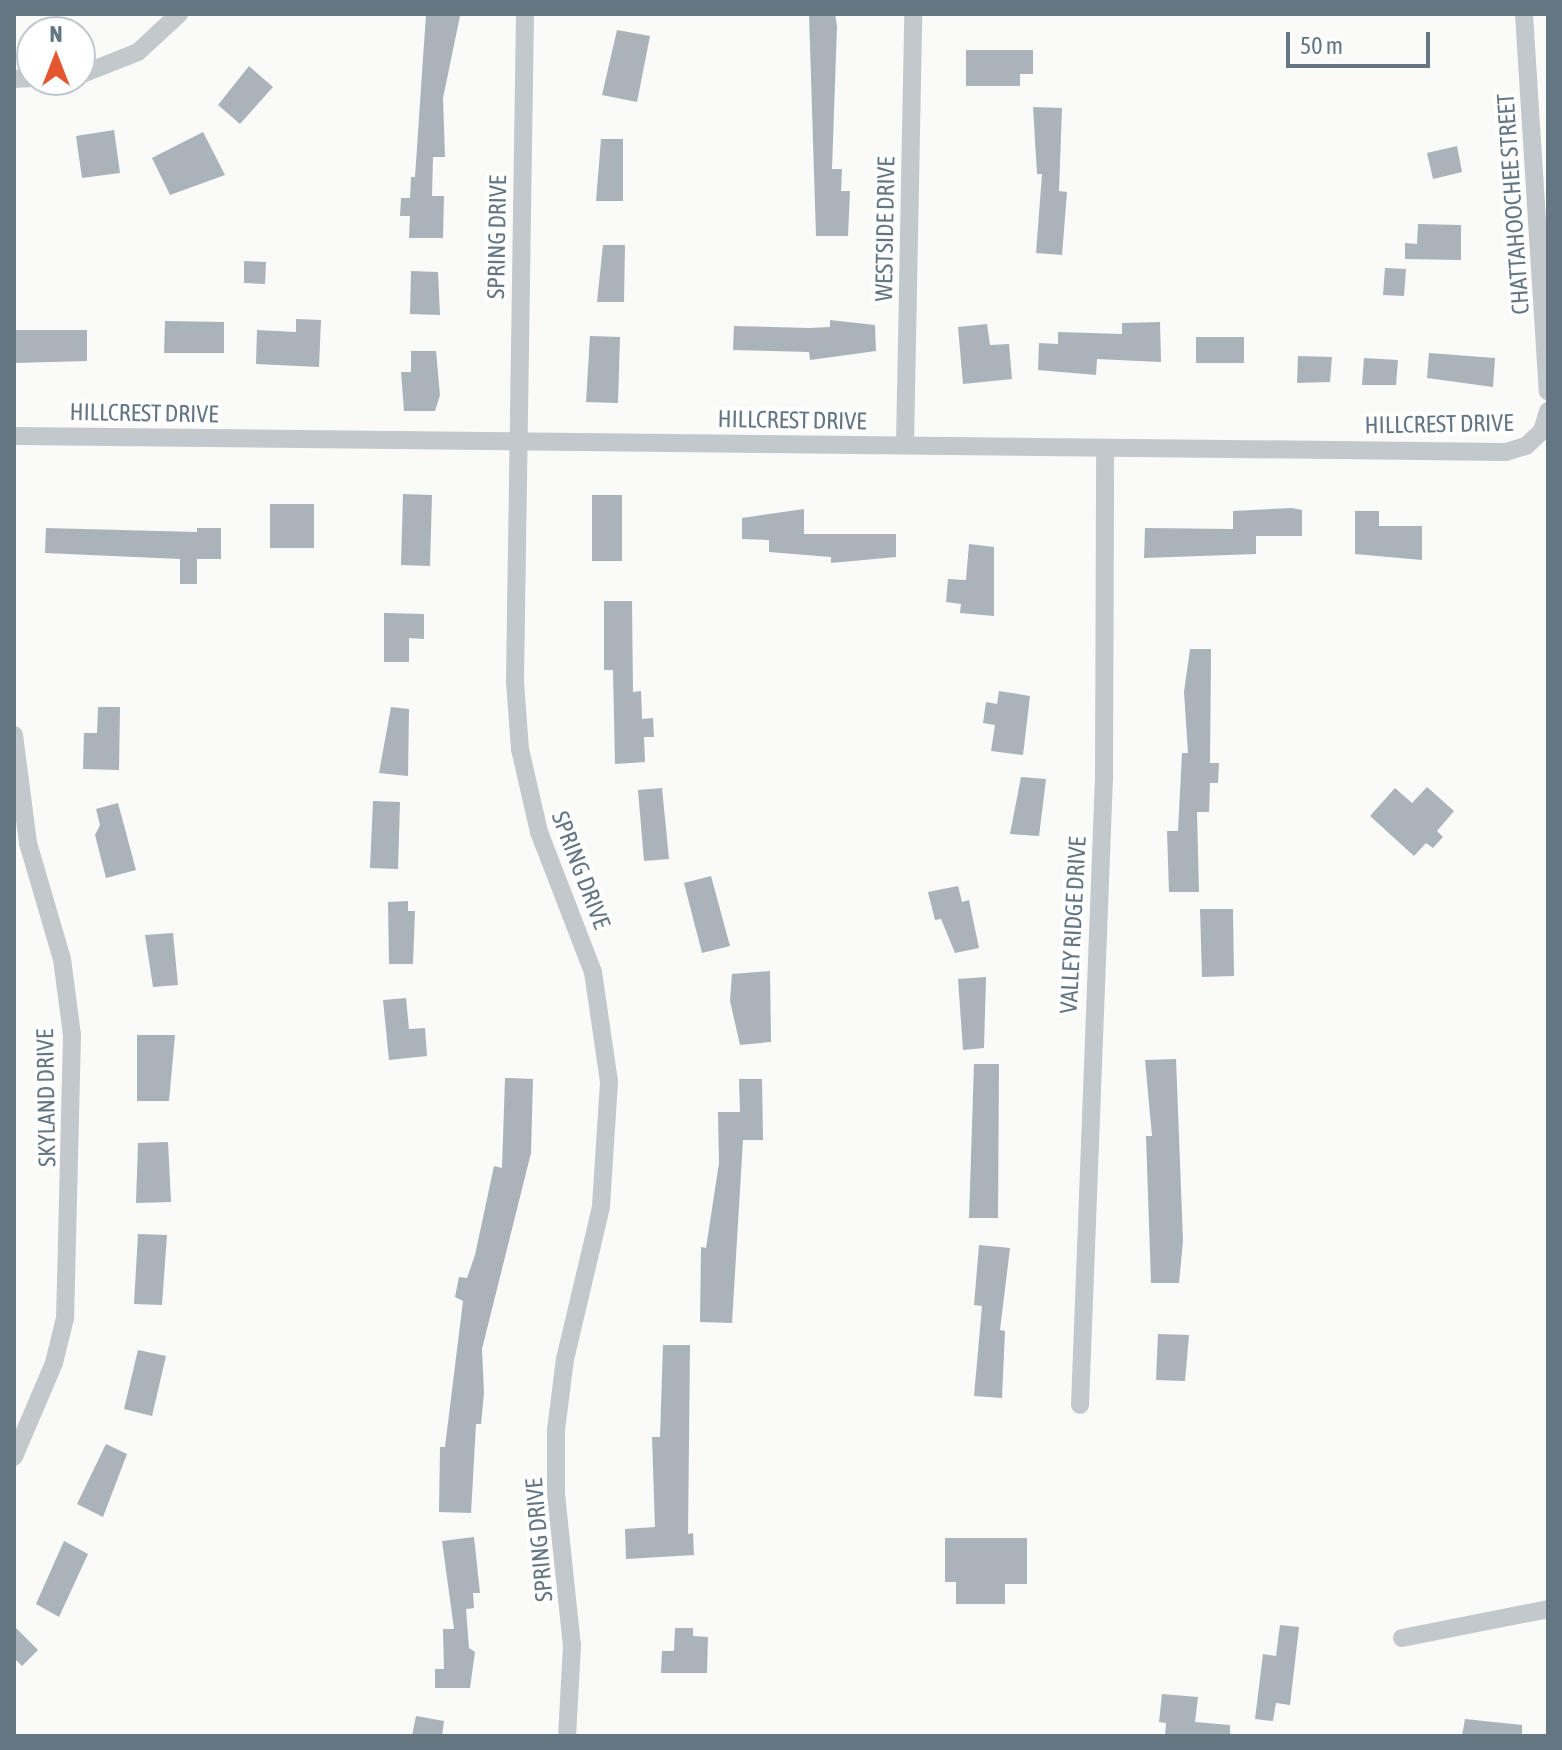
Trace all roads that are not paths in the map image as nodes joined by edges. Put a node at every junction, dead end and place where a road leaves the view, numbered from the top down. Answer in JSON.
{"nodes":[{"id":1,"x":179,"y":14,"type":"edge"},
{"id":2,"x":525,"y":14,"type":"edge"},
{"id":3,"x":913,"y":14,"type":"edge"},
{"id":4,"x":1524,"y":14,"type":"edge"},
{"id":5,"x":96,"y":69,"type":"edge"},
{"id":6,"x":1548,"y":391,"type":"edge"},
{"id":7,"x":1548,"y":411,"type":"edge"},
{"id":8,"x":14,"y":436,"type":"edge"},
{"id":9,"x":518,"y":441,"type":"junction"},
{"id":10,"x":905,"y":445,"type":"junction"},
{"id":11,"x":1105,"y":448,"type":"junction"},
{"id":12,"x":14,"y":735,"type":"edge"},
{"id":13,"x":1080,"y":1405,"type":"dead end"},
{"id":14,"x":14,"y":1457,"type":"edge"},
{"id":15,"x":1548,"y":1609,"type":"edge"},
{"id":16,"x":1402,"y":1638,"type":"dead end"},
{"id":17,"x":567,"y":1736,"type":"edge"}],
"edges":[{"from":1,"to":5,"type":"street"},
{"from":2,"to":9,"type":"street","name":"SPRING DRIVE"},
{"from":3,"to":10,"type":"street","name":"WESTSIDE DRIVE"},
{"from":4,"to":6,"type":"street","name":"CHATTAHOOCHEE STREET"},
{"from":7,"to":11,"type":"street","name":"HILLCREST DRIVE"},
{"from":8,"to":9,"type":"street","name":"HILLCREST DRIVE"},
{"from":9,"to":10,"type":"street","name":"HILLCREST DRIVE"},
{"from":9,"to":17,"type":"street","name":"SPRING DRIVE"},
{"from":10,"to":11,"type":"street","name":"HILLCREST DRIVE"},
{"from":11,"to":13,"type":"street","name":"VALLEY RIDGE DRIVE"},
{"from":12,"to":14,"type":"street","name":"SKYLAND DRIVE"},
{"from":15,"to":16,"type":"street"}]}
